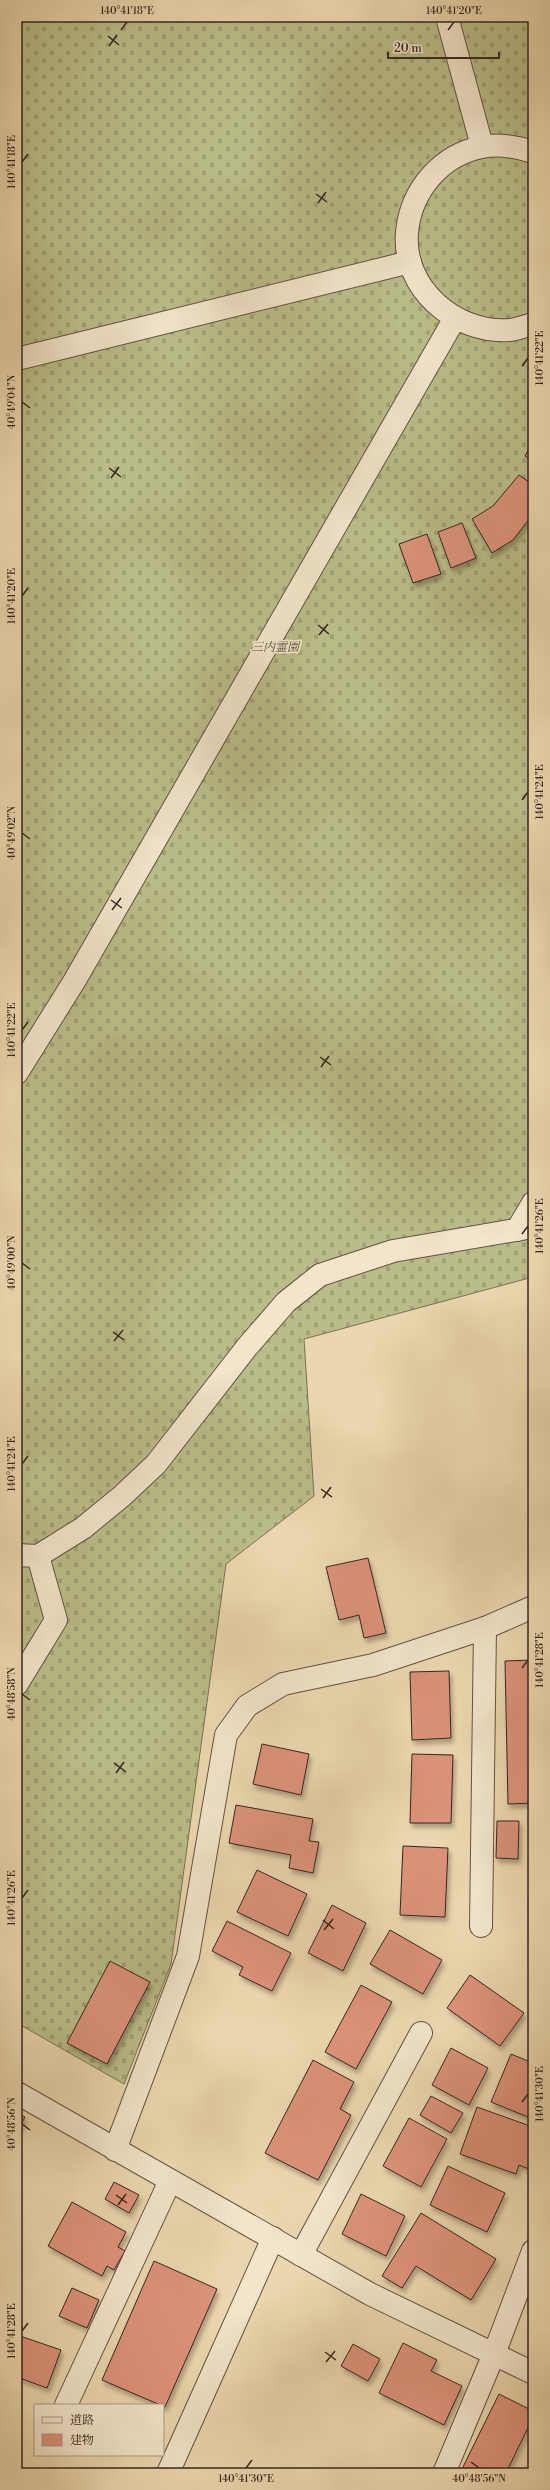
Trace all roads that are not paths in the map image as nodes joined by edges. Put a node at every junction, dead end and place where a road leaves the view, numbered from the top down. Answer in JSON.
{"nodes":[{"id":1,"x":447,"y":17,"type":"edge"},
{"id":2,"x":482,"y":146,"type":"junction"},
{"id":3,"x":533,"y":152,"type":"edge"},
{"id":4,"x":410,"y":262,"type":"junction"},
{"id":5,"x":455,"y":318,"type":"junction"},
{"id":6,"x":533,"y":324,"type":"edge"},
{"id":7,"x":17,"y":359,"type":"edge"},
{"id":8,"x":17,"y":1073,"type":"edge"},
{"id":9,"x":533,"y":1203,"type":"edge"},
{"id":10,"x":525,"y":1228,"type":"edge"},
{"id":11,"x":17,"y":1555,"type":"edge"},
{"id":12,"x":38,"y":1556,"type":"junction"},
{"id":13,"x":533,"y":1607,"type":"edge"},
{"id":14,"x":485,"y":1628,"type":"junction"},
{"id":15,"x":17,"y":1684,"type":"edge"},
{"id":16,"x":481,"y":1926,"type":"dead end"},
{"id":17,"x":421,"y":2033,"type":"dead end"},
{"id":18,"x":17,"y":2092,"type":"edge"},
{"id":19,"x":115,"y":2150,"type":"junction"},
{"id":20,"x":170,"y":2181,"type":"junction"},
{"id":21,"x":273,"y":2238,"type":"junction"},
{"id":22,"x":533,"y":2251,"type":"edge"},
{"id":23,"x":301,"y":2255,"type":"junction"},
{"id":24,"x":494,"y":2354,"type":"junction"},
{"id":25,"x":533,"y":2373,"type":"edge"},
{"id":26,"x":66,"y":2404,"type":"edge"},
{"id":27,"x":168,"y":2473,"type":"edge"},
{"id":28,"x":444,"y":2473,"type":"edge"}],
"edges":[{"from":1,"to":2,"type":"street"},
{"from":2,"to":3,"type":"street"},
{"from":2,"to":4,"type":"street"},
{"from":4,"to":5,"type":"street"},
{"from":4,"to":7,"type":"street"},
{"from":5,"to":6,"type":"street"},
{"from":5,"to":8,"type":"street"},
{"from":9,"to":10,"type":"street"},
{"from":10,"to":12,"type":"street"},
{"from":11,"to":12,"type":"street"},
{"from":12,"to":15,"type":"street"},
{"from":13,"to":14,"type":"street"},
{"from":14,"to":16,"type":"street"},
{"from":14,"to":19,"type":"street"},
{"from":17,"to":23,"type":"street"},
{"from":18,"to":19,"type":"street"},
{"from":19,"to":20,"type":"street"},
{"from":20,"to":21,"type":"street"},
{"from":20,"to":26,"type":"street"},
{"from":21,"to":23,"type":"street"},
{"from":21,"to":27,"type":"street"},
{"from":22,"to":24,"type":"street"},
{"from":23,"to":24,"type":"street"},
{"from":24,"to":25,"type":"street"},
{"from":24,"to":28,"type":"street"}]}
